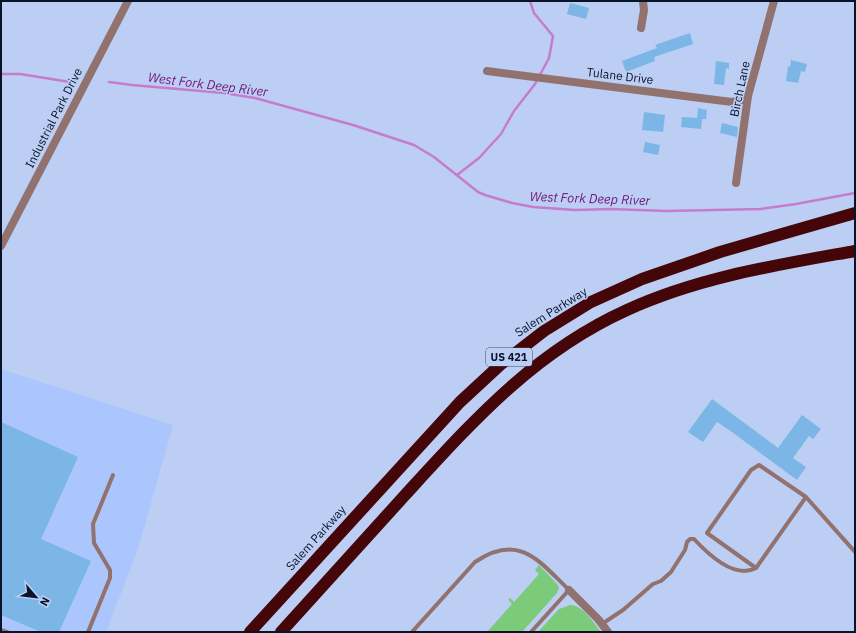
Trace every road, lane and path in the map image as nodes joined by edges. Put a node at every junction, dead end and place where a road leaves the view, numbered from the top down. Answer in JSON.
{"nodes":[{"id":1,"x":128,"y":1,"type":"edge"},
{"id":2,"x":643,"y":1,"type":"edge"},
{"id":3,"x":774,"y":1,"type":"edge"},
{"id":4,"x":641,"y":28,"type":"dead end"},
{"id":5,"x":487,"y":71,"type":"dead end"},
{"id":6,"x":748,"y":96,"type":"junction"},
{"id":7,"x":736,"y":183,"type":"dead end"},
{"id":8,"x":855,"y":213,"type":"edge"},
{"id":9,"x":1,"y":246,"type":"edge"},
{"id":10,"x":855,"y":251,"type":"edge"},
{"id":11,"x":113,"y":475,"type":"dead end"},
{"id":12,"x":806,"y":498,"type":"junction"},
{"id":13,"x":855,"y":552,"type":"edge"},
{"id":14,"x":756,"y":568,"type":"junction"},
{"id":15,"x":569,"y":590,"type":"junction"},
{"id":16,"x":602,"y":624,"type":"junction"},
{"id":17,"x":1,"y":630,"type":"edge"},
{"id":18,"x":7,"y":632,"type":"edge"},
{"id":19,"x":88,"y":632,"type":"edge"},
{"id":20,"x":250,"y":632,"type":"edge"},
{"id":21,"x":281,"y":632,"type":"edge"},
{"id":22,"x":412,"y":632,"type":"edge"},
{"id":23,"x":531,"y":632,"type":"edge"},
{"id":24,"x":608,"y":632,"type":"edge"}],
"edges":[{"from":1,"to":9,"type":"street","name":"Industrial Park Drive"},
{"from":2,"to":4,"type":"street"},
{"from":3,"to":6,"type":"street","name":"Birch Lane"},
{"from":5,"to":6,"type":"street","name":"Tulane Drive"},
{"from":6,"to":7,"type":"street","name":"Birch Lane"},
{"from":8,"to":20,"type":"highway","name":"Salem Parkway","number":"US 421"},
{"from":10,"to":21,"type":"highway","number":"US 421"},
{"from":11,"to":19,"type":"lane"},
{"from":12,"to":13,"type":"lane"},
{"from":12,"to":14,"type":"lane"},
{"from":12,"to":14,"type":"lane"},
{"from":14,"to":16,"type":"lane"},
{"from":15,"to":16,"type":"street"},
{"from":15,"to":22,"type":"lane"},
{"from":15,"to":23,"type":"lane"},
{"from":16,"to":24,"type":"street"},
{"from":17,"to":18,"type":"lane"}]}
